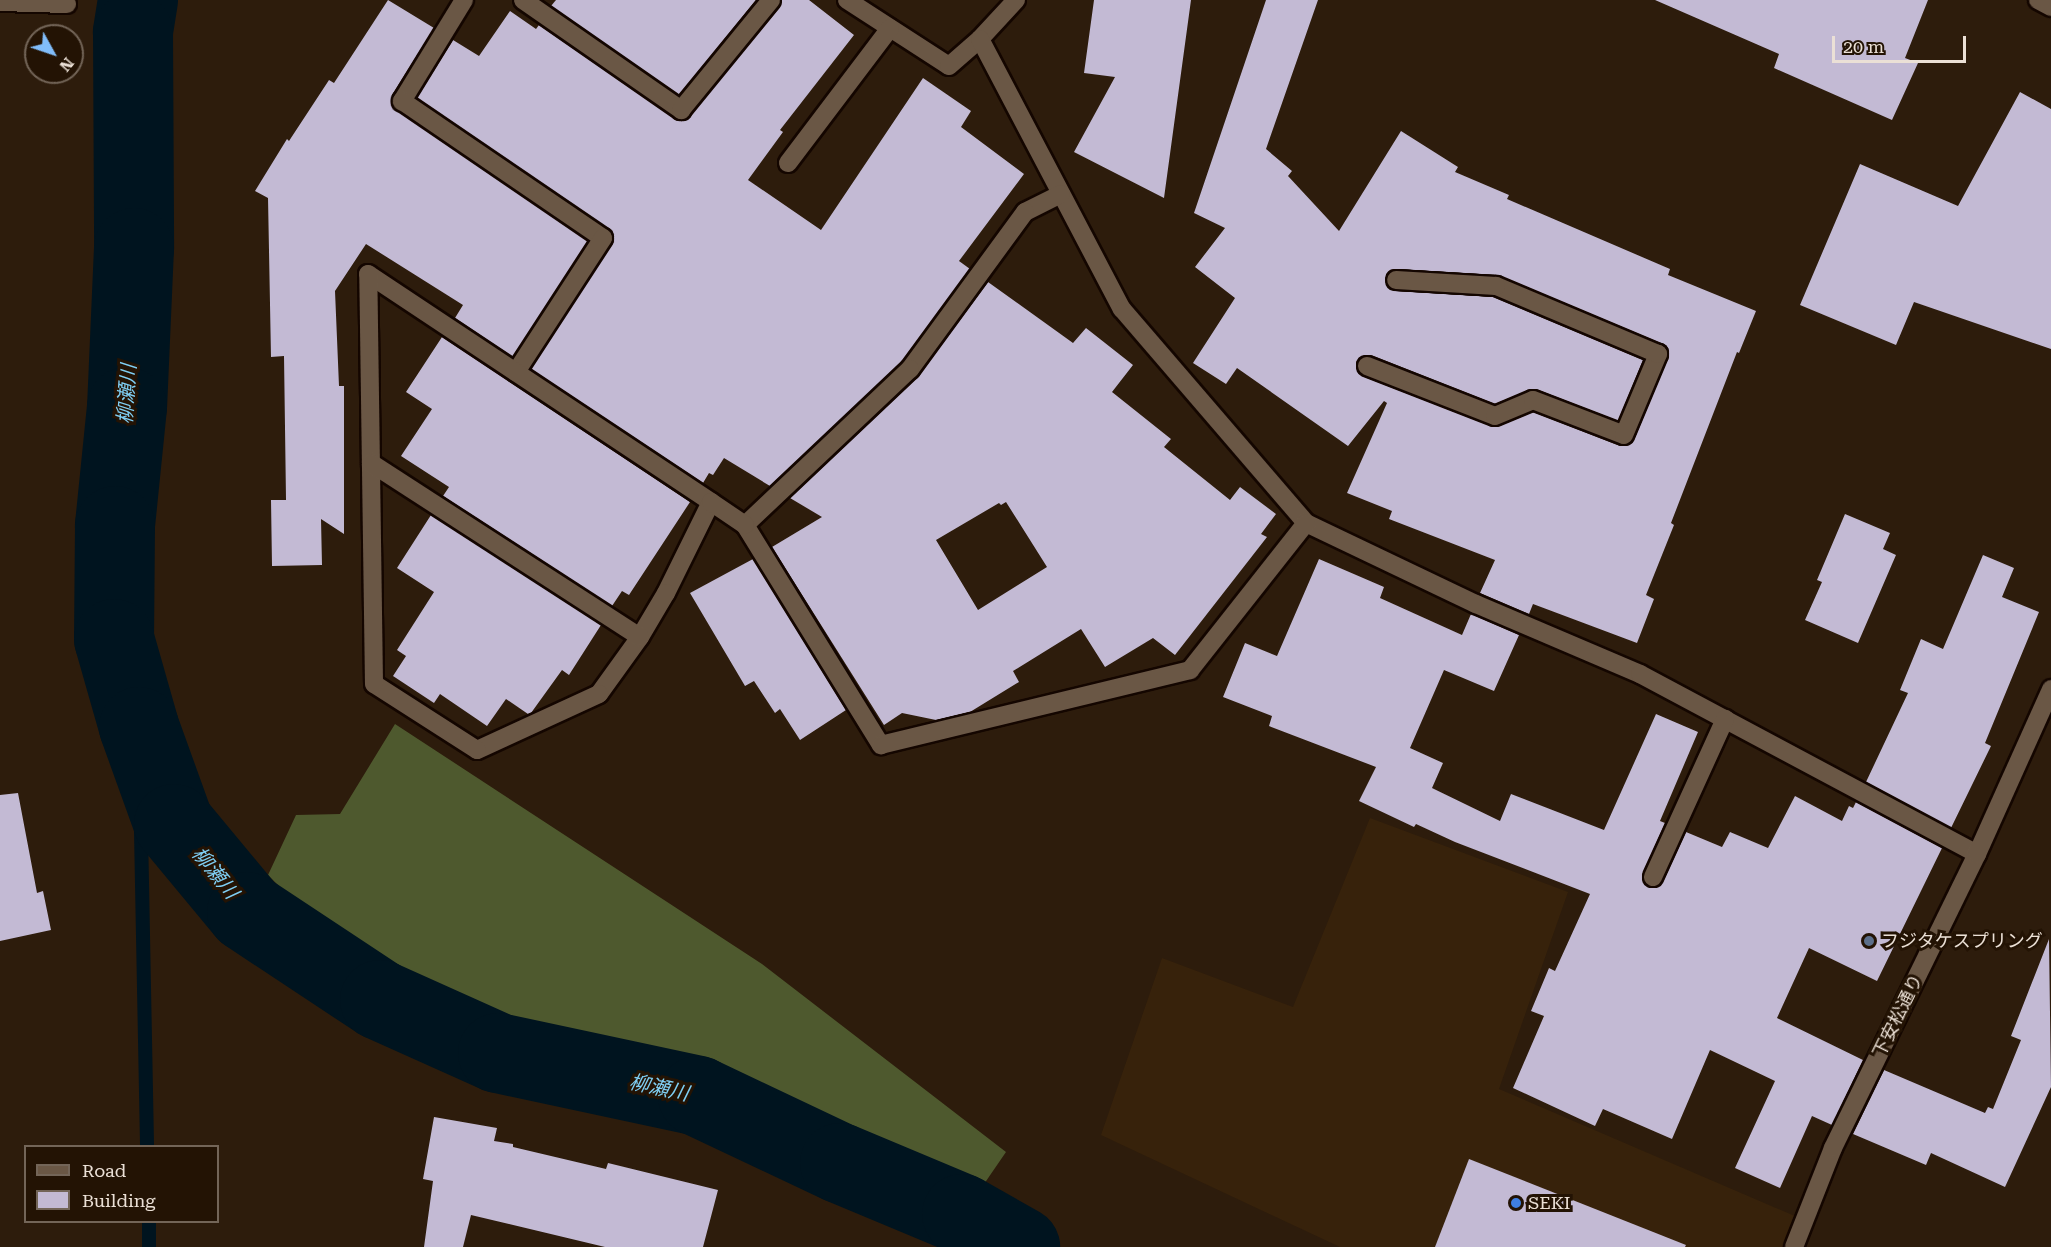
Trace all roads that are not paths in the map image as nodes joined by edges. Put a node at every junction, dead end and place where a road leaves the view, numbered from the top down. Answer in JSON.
{"nodes":[{"id":1,"x":464,"y":0,"type":"edge"},
{"id":2,"x":523,"y":0,"type":"edge"},
{"id":3,"x":771,"y":0,"type":"edge"},
{"id":4,"x":846,"y":0,"type":"edge"},
{"id":5,"x":1016,"y":0,"type":"edge"},
{"id":6,"x":2037,"y":0,"type":"edge"},
{"id":7,"x":0,"y":2,"type":"edge"},
{"id":8,"x":67,"y":4,"type":"dead end"},
{"id":9,"x":2051,"y":7,"type":"edge"},
{"id":10,"x":890,"y":28,"type":"junction"},
{"id":11,"x":980,"y":39,"type":"junction"},
{"id":12,"x":788,"y":163,"type":"dead end"},
{"id":13,"x":1060,"y":194,"type":"junction"},
{"id":14,"x":1396,"y":280,"type":"dead end"},
{"id":15,"x":1367,"y":366,"type":"dead end"},
{"id":16,"x":516,"y":372,"type":"junction"},
{"id":17,"x":370,"y":463,"type":"junction"},
{"id":18,"x":711,"y":502,"type":"junction"},
{"id":19,"x":1306,"y":523,"type":"junction"},
{"id":20,"x":745,"y":525,"type":"junction"},
{"id":21,"x":640,"y":637,"type":"junction"},
{"id":22,"x":2051,"y":689,"type":"edge"},
{"id":23,"x":1725,"y":719,"type":"junction"},
{"id":24,"x":1977,"y":854,"type":"junction"},
{"id":25,"x":1653,"y":877,"type":"dead end"},
{"id":26,"x":1794,"y":1247,"type":"edge"}],
"edges":[{"from":1,"to":16,"type":"street"},
{"from":2,"to":3,"type":"street"},
{"from":4,"to":10,"type":"street"},
{"from":5,"to":11,"type":"street"},
{"from":6,"to":9,"type":"street"},
{"from":7,"to":8,"type":"street"},
{"from":10,"to":11,"type":"street"},
{"from":10,"to":12,"type":"street"},
{"from":11,"to":13,"type":"street"},
{"from":13,"to":19,"type":"street"},
{"from":13,"to":20,"type":"street"},
{"from":14,"to":15,"type":"street"},
{"from":16,"to":17,"type":"street"},
{"from":16,"to":18,"type":"street"},
{"from":17,"to":21,"type":"street"},
{"from":17,"to":21,"type":"street"},
{"from":18,"to":20,"type":"street"},
{"from":18,"to":21,"type":"street"},
{"from":19,"to":20,"type":"street"},
{"from":19,"to":23,"type":"street"},
{"from":22,"to":24,"type":"street","name":"下安松通り"},
{"from":23,"to":24,"type":"street"},
{"from":23,"to":25,"type":"street"},
{"from":24,"to":26,"type":"street","name":"下安松通り"}]}
